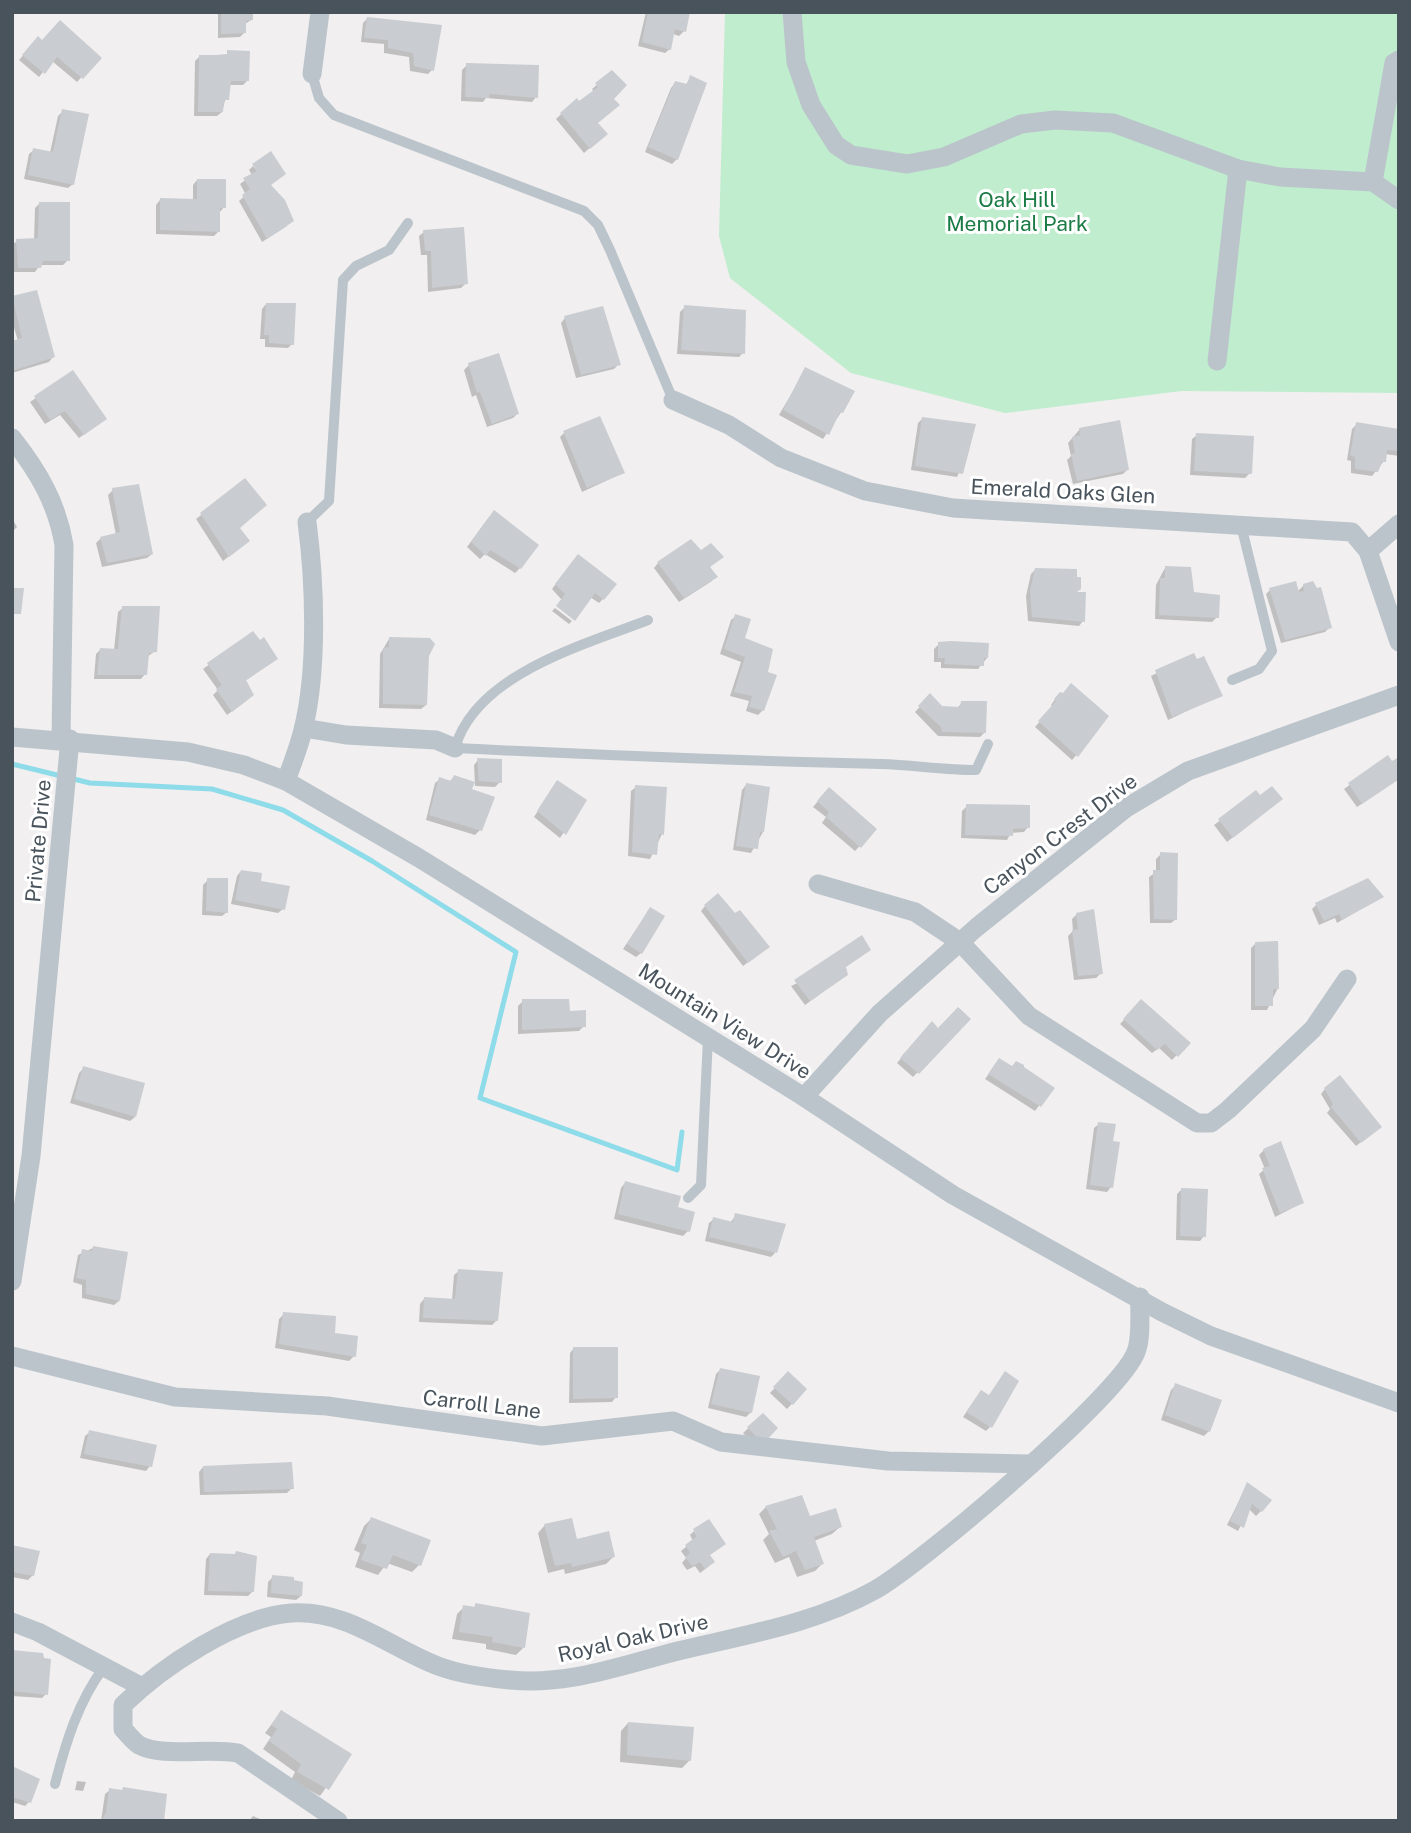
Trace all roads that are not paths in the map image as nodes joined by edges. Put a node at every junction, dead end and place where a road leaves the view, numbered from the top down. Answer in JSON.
{"nodes":[{"id":1,"x":320,"y":12,"type":"edge"},
{"id":2,"x":792,"y":12,"type":"edge"},
{"id":3,"x":1399,"y":60,"type":"edge"},
{"id":4,"x":312,"y":74,"type":"joint"},
{"id":5,"x":1379,"y":139,"type":"junction"},
{"id":6,"x":1399,"y":140,"type":"edge"},
{"id":7,"x":1238,"y":169,"type":"junction"},
{"id":8,"x":1373,"y":182,"type":"junction"},
{"id":9,"x":1399,"y":200,"type":"edge"},
{"id":10,"x":408,"y":223,"type":"dead end"},
{"id":11,"x":1217,"y":361,"type":"dead end"},
{"id":12,"x":673,"y":400,"type":"joint"},
{"id":13,"x":12,"y":438,"type":"edge"},
{"id":14,"x":307,"y":522,"type":"joint"},
{"id":15,"x":1241,"y":524,"type":"junction"},
{"id":16,"x":1399,"y":524,"type":"edge"},
{"id":17,"x":1368,"y":551,"type":"junction"},
{"id":18,"x":648,"y":620,"type":"dead end"},
{"id":19,"x":1399,"y":642,"type":"edge"},
{"id":20,"x":1232,"y":680,"type":"dead end"},
{"id":21,"x":1399,"y":695,"type":"edge"},
{"id":22,"x":304,"y":728,"type":"junction"},
{"id":23,"x":12,"y":737,"type":"edge"},
{"id":24,"x":66,"y":739,"type":"junction"},
{"id":25,"x":989,"y":744,"type":"dead end"},
{"id":26,"x":455,"y":748,"type":"junction"},
{"id":27,"x":286,"y":781,"type":"junction"},
{"id":28,"x":818,"y":884,"type":"dead end"},
{"id":29,"x":960,"y":942,"type":"junction"},
{"id":30,"x":1347,"y":979,"type":"dead end"},
{"id":31,"x":708,"y":1037,"type":"junction"},
{"id":32,"x":804,"y":1097,"type":"junction"},
{"id":33,"x":688,"y":1198,"type":"dead end"},
{"id":34,"x":12,"y":1281,"type":"edge"},
{"id":35,"x":1140,"y":1297,"type":"junction"},
{"id":36,"x":12,"y":1356,"type":"edge"},
{"id":37,"x":1399,"y":1403,"type":"edge"},
{"id":38,"x":1030,"y":1464,"type":"junction"},
{"id":39,"x":12,"y":1622,"type":"edge"},
{"id":40,"x":104,"y":1667,"type":"junction"},
{"id":41,"x":142,"y":1687,"type":"junction"},
{"id":42,"x":55,"y":1784,"type":"dead end"},
{"id":43,"x":338,"y":1821,"type":"edge"}],
"edges":[{"from":1,"to":4,"type":"street"},
{"from":2,"to":7,"type":"street"},
{"from":3,"to":5,"type":"street"},
{"from":4,"to":12,"type":"lane"},
{"from":5,"to":6,"type":"street"},
{"from":5,"to":8,"type":"street"},
{"from":7,"to":8,"type":"street"},
{"from":7,"to":11,"type":"street"},
{"from":8,"to":9,"type":"street"},
{"from":10,"to":14,"type":"lane"},
{"from":12,"to":15,"type":"street","name":"Emerald Oaks Glen"},
{"from":13,"to":24,"type":"street","name":"Private Drive"},
{"from":14,"to":22,"type":"street"},
{"from":15,"to":17,"type":"street","name":"Emerald Oaks Glen"},
{"from":15,"to":20,"type":"lane"},
{"from":16,"to":17,"type":"street"},
{"from":17,"to":19,"type":"street"},
{"from":18,"to":26,"type":"lane"},
{"from":21,"to":29,"type":"street","name":"Canyon Crest Drive"},
{"from":22,"to":26,"type":"street"},
{"from":22,"to":27,"type":"street"},
{"from":23,"to":24,"type":"street","name":"Mountain View Drive"},
{"from":24,"to":27,"type":"street","name":"Mountain View Drive"},
{"from":24,"to":34,"type":"street","name":"Private Drive"},
{"from":25,"to":26,"type":"lane"},
{"from":27,"to":31,"type":"street","name":"Mountain View Drive"},
{"from":28,"to":29,"type":"street"},
{"from":29,"to":30,"type":"street"},
{"from":29,"to":32,"type":"street","name":"Canyon Crest Drive"},
{"from":31,"to":32,"type":"street","name":"Mountain View Drive"},
{"from":31,"to":33,"type":"lane"},
{"from":32,"to":35,"type":"street","name":"Mountain View Drive"},
{"from":35,"to":37,"type":"street","name":"Mountain View Drive"},
{"from":35,"to":38,"type":"street","name":"Royal Oak Drive"},
{"from":36,"to":38,"type":"street","name":"Carroll Lane"},
{"from":38,"to":41,"type":"street","name":"Royal Oak Drive"},
{"from":39,"to":40,"type":"street"},
{"from":40,"to":41,"type":"street"},
{"from":40,"to":42,"type":"lane"},
{"from":41,"to":43,"type":"street","name":"Royal Oak Drive"}]}
